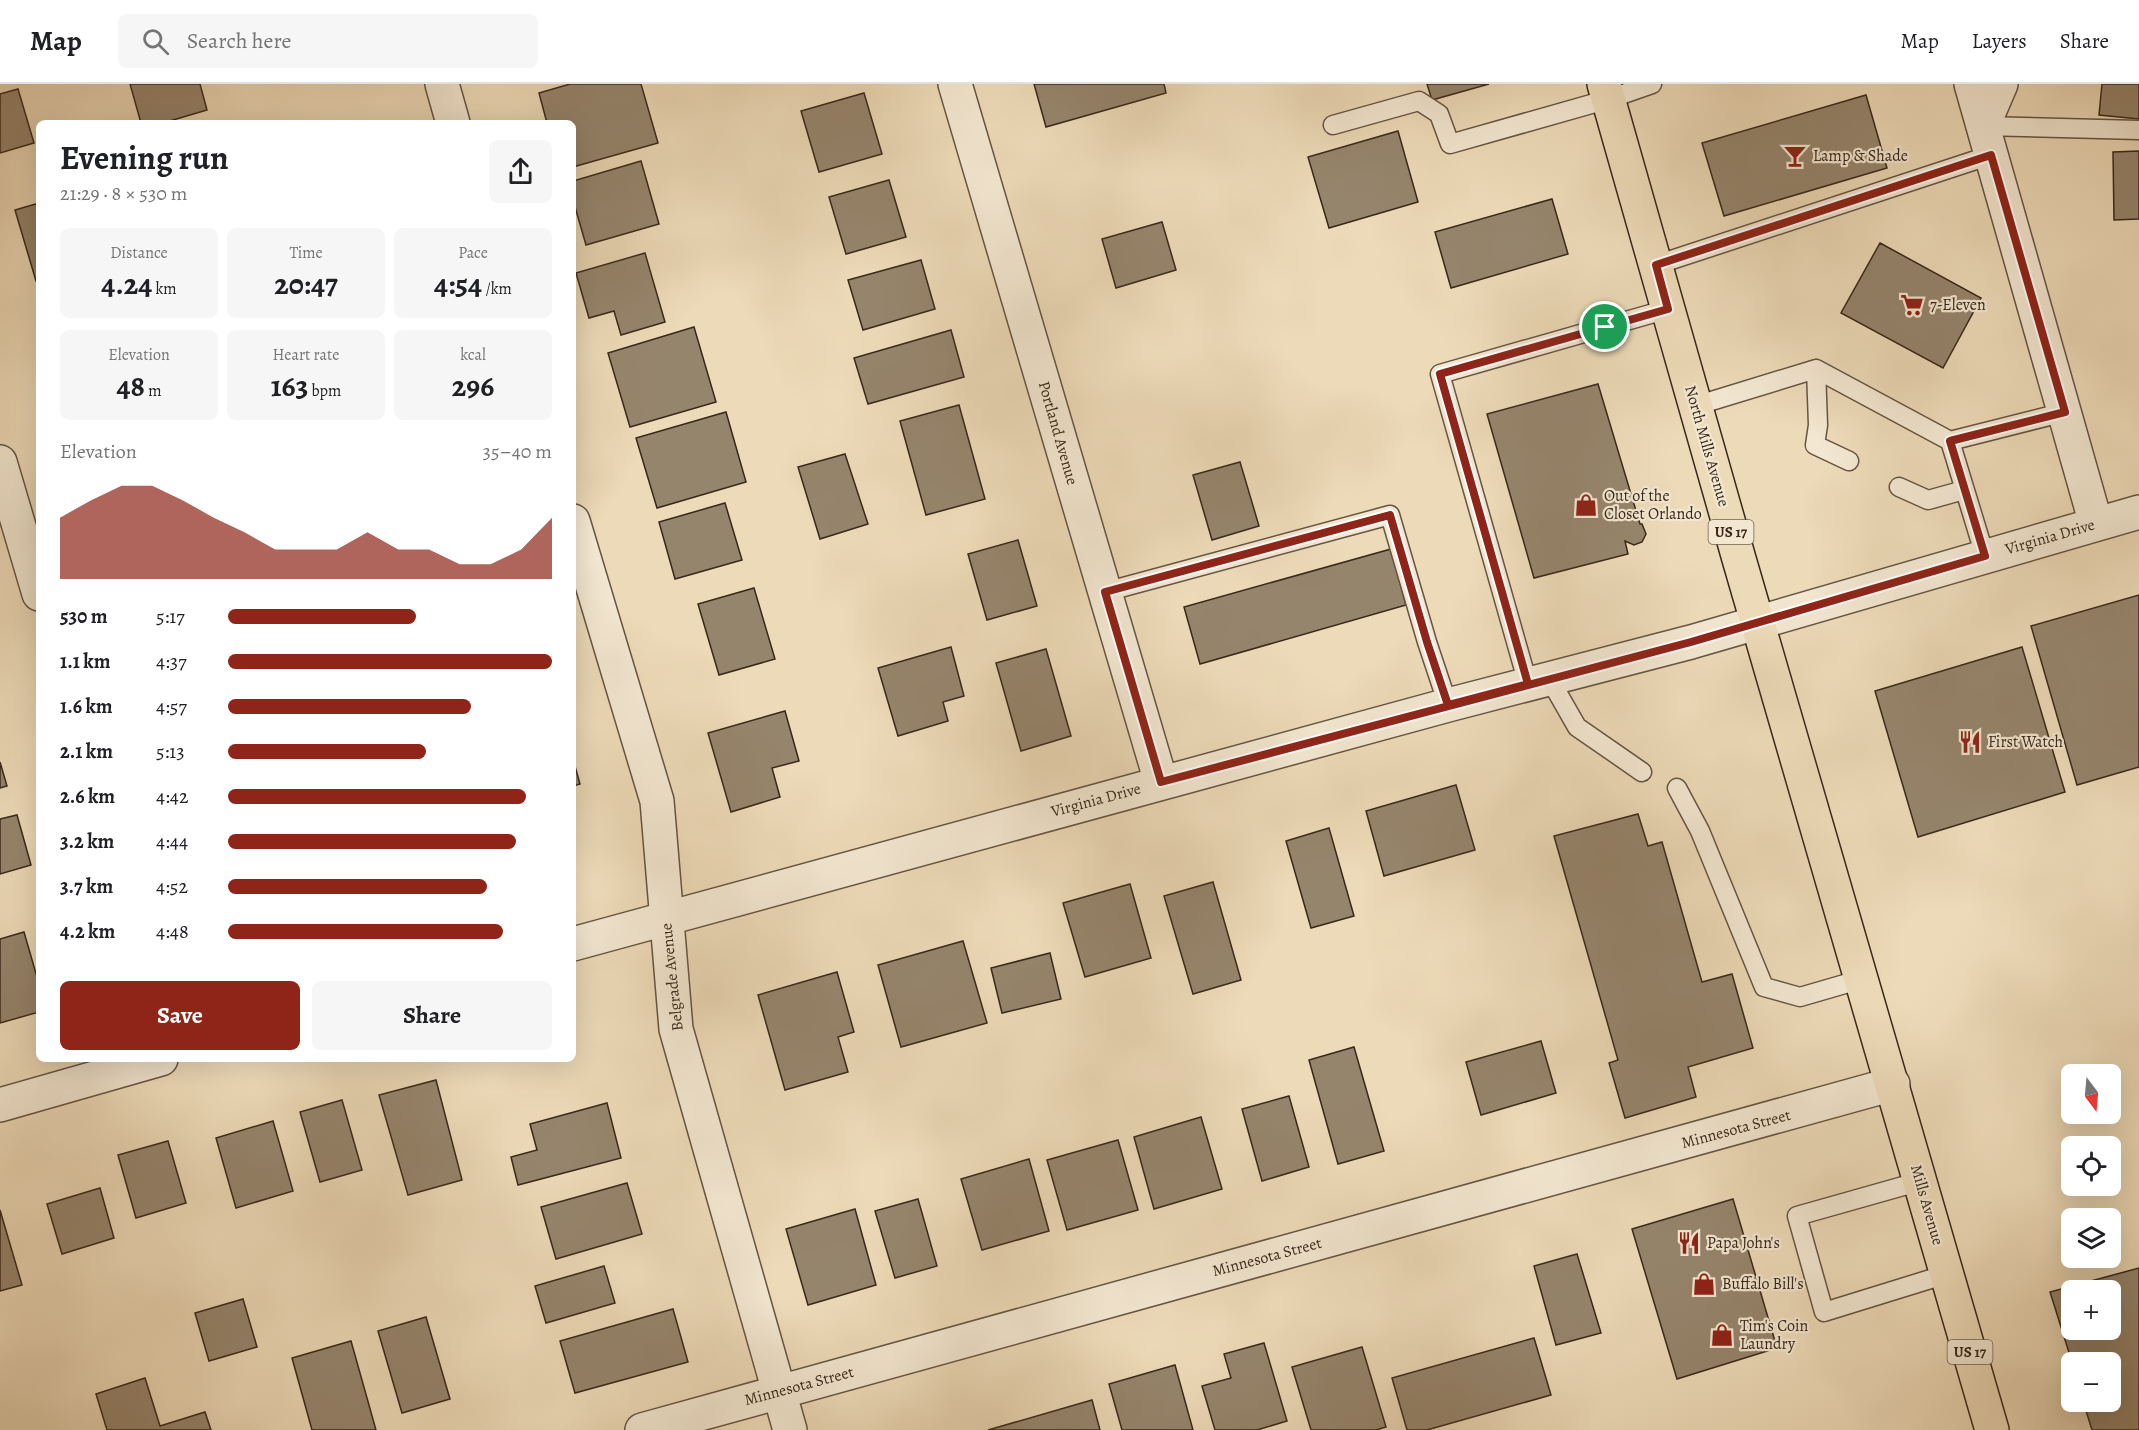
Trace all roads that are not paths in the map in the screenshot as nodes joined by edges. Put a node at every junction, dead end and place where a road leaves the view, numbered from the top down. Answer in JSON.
{"nodes":[{"id":1,"x":442,"y":84,"type":"edge"},
{"id":2,"x":955,"y":84,"type":"edge"},
{"id":3,"x":1652,"y":84,"type":"edge"},
{"id":4,"x":1971,"y":84,"type":"edge"},
{"id":5,"x":2001,"y":84,"type":"edge"},
{"id":6,"x":1606,"y":92,"type":"edge"},
{"id":7,"x":452,"y":120,"type":"edge"},
{"id":8,"x":1333,"y":125,"type":"dead end"},
{"id":9,"x":2139,"y":130,"type":"edge"},
{"id":10,"x":1987,"y":141,"type":"junction"},
{"id":11,"x":1656,"y":265,"type":"junction"},
{"id":12,"x":1668,"y":309,"type":"junction"},
{"id":13,"x":1816,"y":369,"type":"junction"},
{"id":14,"x":1695,"y":406,"type":"junction"},
{"id":15,"x":2065,"y":412,"type":"junction"},
{"id":16,"x":1950,"y":441,"type":"junction"},
{"id":17,"x":1849,"y":461,"type":"dead end"},
{"id":18,"x":0,"y":462,"type":"edge"},
{"id":19,"x":1899,"y":487,"type":"dead end"},
{"id":20,"x":1964,"y":490,"type":"junction"},
{"id":21,"x":2139,"y":512,"type":"edge"},
{"id":22,"x":2096,"y":524,"type":"junction"},
{"id":23,"x":576,"y":530,"type":"edge"},
{"id":24,"x":1985,"y":556,"type":"junction"},
{"id":25,"x":36,"y":584,"type":"edge"},
{"id":26,"x":1105,"y":592,"type":"junction"},
{"id":27,"x":1758,"y":624,"type":"junction"},
{"id":28,"x":1538,"y":681,"type":"junction"},
{"id":29,"x":1448,"y":705,"type":"junction"},
{"id":30,"x":1642,"y":772,"type":"dead end"},
{"id":31,"x":1161,"y":782,"type":"junction"},
{"id":32,"x":1677,"y":788,"type":"dead end"},
{"id":33,"x":666,"y":918,"type":"junction"},
{"id":34,"x":576,"y":943,"type":"edge"},
{"id":35,"x":1862,"y":980,"type":"junction"},
{"id":36,"x":150,"y":1062,"type":"edge"},
{"id":37,"x":1893,"y":1084,"type":"junction"},
{"id":38,"x":0,"y":1105,"type":"edge"},
{"id":39,"x":1921,"y":1181,"type":"junction"},
{"id":40,"x":1947,"y":1274,"type":"junction"},
{"id":41,"x":779,"y":1391,"type":"junction"},
{"id":42,"x":642,"y":1430,"type":"edge"},
{"id":43,"x":790,"y":1430,"type":"edge"},
{"id":44,"x":1992,"y":1430,"type":"edge"}],
"edges":[{"from":1,"to":7,"type":"street"},
{"from":2,"to":26,"type":"street","name":"Portland Avenue"},
{"from":3,"to":6,"type":"lane"},
{"from":4,"to":10,"type":"street"},
{"from":5,"to":10,"type":"street"},
{"from":6,"to":8,"type":"lane"},
{"from":6,"to":11,"type":"main road","name":"North Mills Avenue","number":"US 17"},
{"from":9,"to":10,"type":"lane"},
{"from":10,"to":11,"type":"lane"},
{"from":10,"to":15,"type":"street"},
{"from":11,"to":12,"type":"main road","name":"North Mills Avenue","number":"US 17"},
{"from":12,"to":14,"type":"main road","name":"North Mills Avenue","number":"US 17"},
{"from":12,"to":28,"type":"lane"},
{"from":13,"to":14,"type":"lane"},
{"from":13,"to":16,"type":"lane"},
{"from":13,"to":17,"type":"lane"},
{"from":14,"to":27,"type":"main road","name":"North Mills Avenue","number":"US 17"},
{"from":15,"to":16,"type":"lane"},
{"from":15,"to":22,"type":"street"},
{"from":16,"to":20,"type":"lane"},
{"from":18,"to":25,"type":"street"},
{"from":19,"to":20,"type":"lane"},
{"from":20,"to":24,"type":"lane"},
{"from":21,"to":22,"type":"street","name":"Virginia Drive"},
{"from":22,"to":24,"type":"street","name":"Virginia Drive"},
{"from":23,"to":33,"type":"street","name":"Belgrade Avenue"},
{"from":24,"to":27,"type":"street","name":"Virginia Drive"},
{"from":26,"to":29,"type":"lane"},
{"from":26,"to":31,"type":"street","name":"Portland Avenue"},
{"from":27,"to":28,"type":"street","name":"Virginia Drive"},
{"from":27,"to":35,"type":"main road","name":"North Mills Avenue","number":"US 17"},
{"from":28,"to":29,"type":"street","name":"Virginia Drive"},
{"from":28,"to":30,"type":"lane"},
{"from":29,"to":31,"type":"street","name":"Virginia Drive"},
{"from":31,"to":33,"type":"street","name":"Virginia Drive"},
{"from":32,"to":35,"type":"lane"},
{"from":33,"to":34,"type":"street","name":"Virginia Drive"},
{"from":33,"to":41,"type":"street","name":"Belgrade Avenue"},
{"from":35,"to":37,"type":"main road","name":"Mills Avenue","number":"US 17"},
{"from":36,"to":38,"type":"street"},
{"from":37,"to":39,"type":"main road","name":"Mills Avenue","number":"US 17"},
{"from":37,"to":41,"type":"street","name":"Minnesota Street"},
{"from":39,"to":40,"type":"main road","name":"Mills Avenue","number":"US 17"},
{"from":39,"to":40,"type":"lane"},
{"from":40,"to":44,"type":"main road","name":"Mills Avenue","number":"US 17"},
{"from":41,"to":42,"type":"street","name":"Minnesota Street"},
{"from":41,"to":43,"type":"street","name":"Belgrade Avenue"}]}
